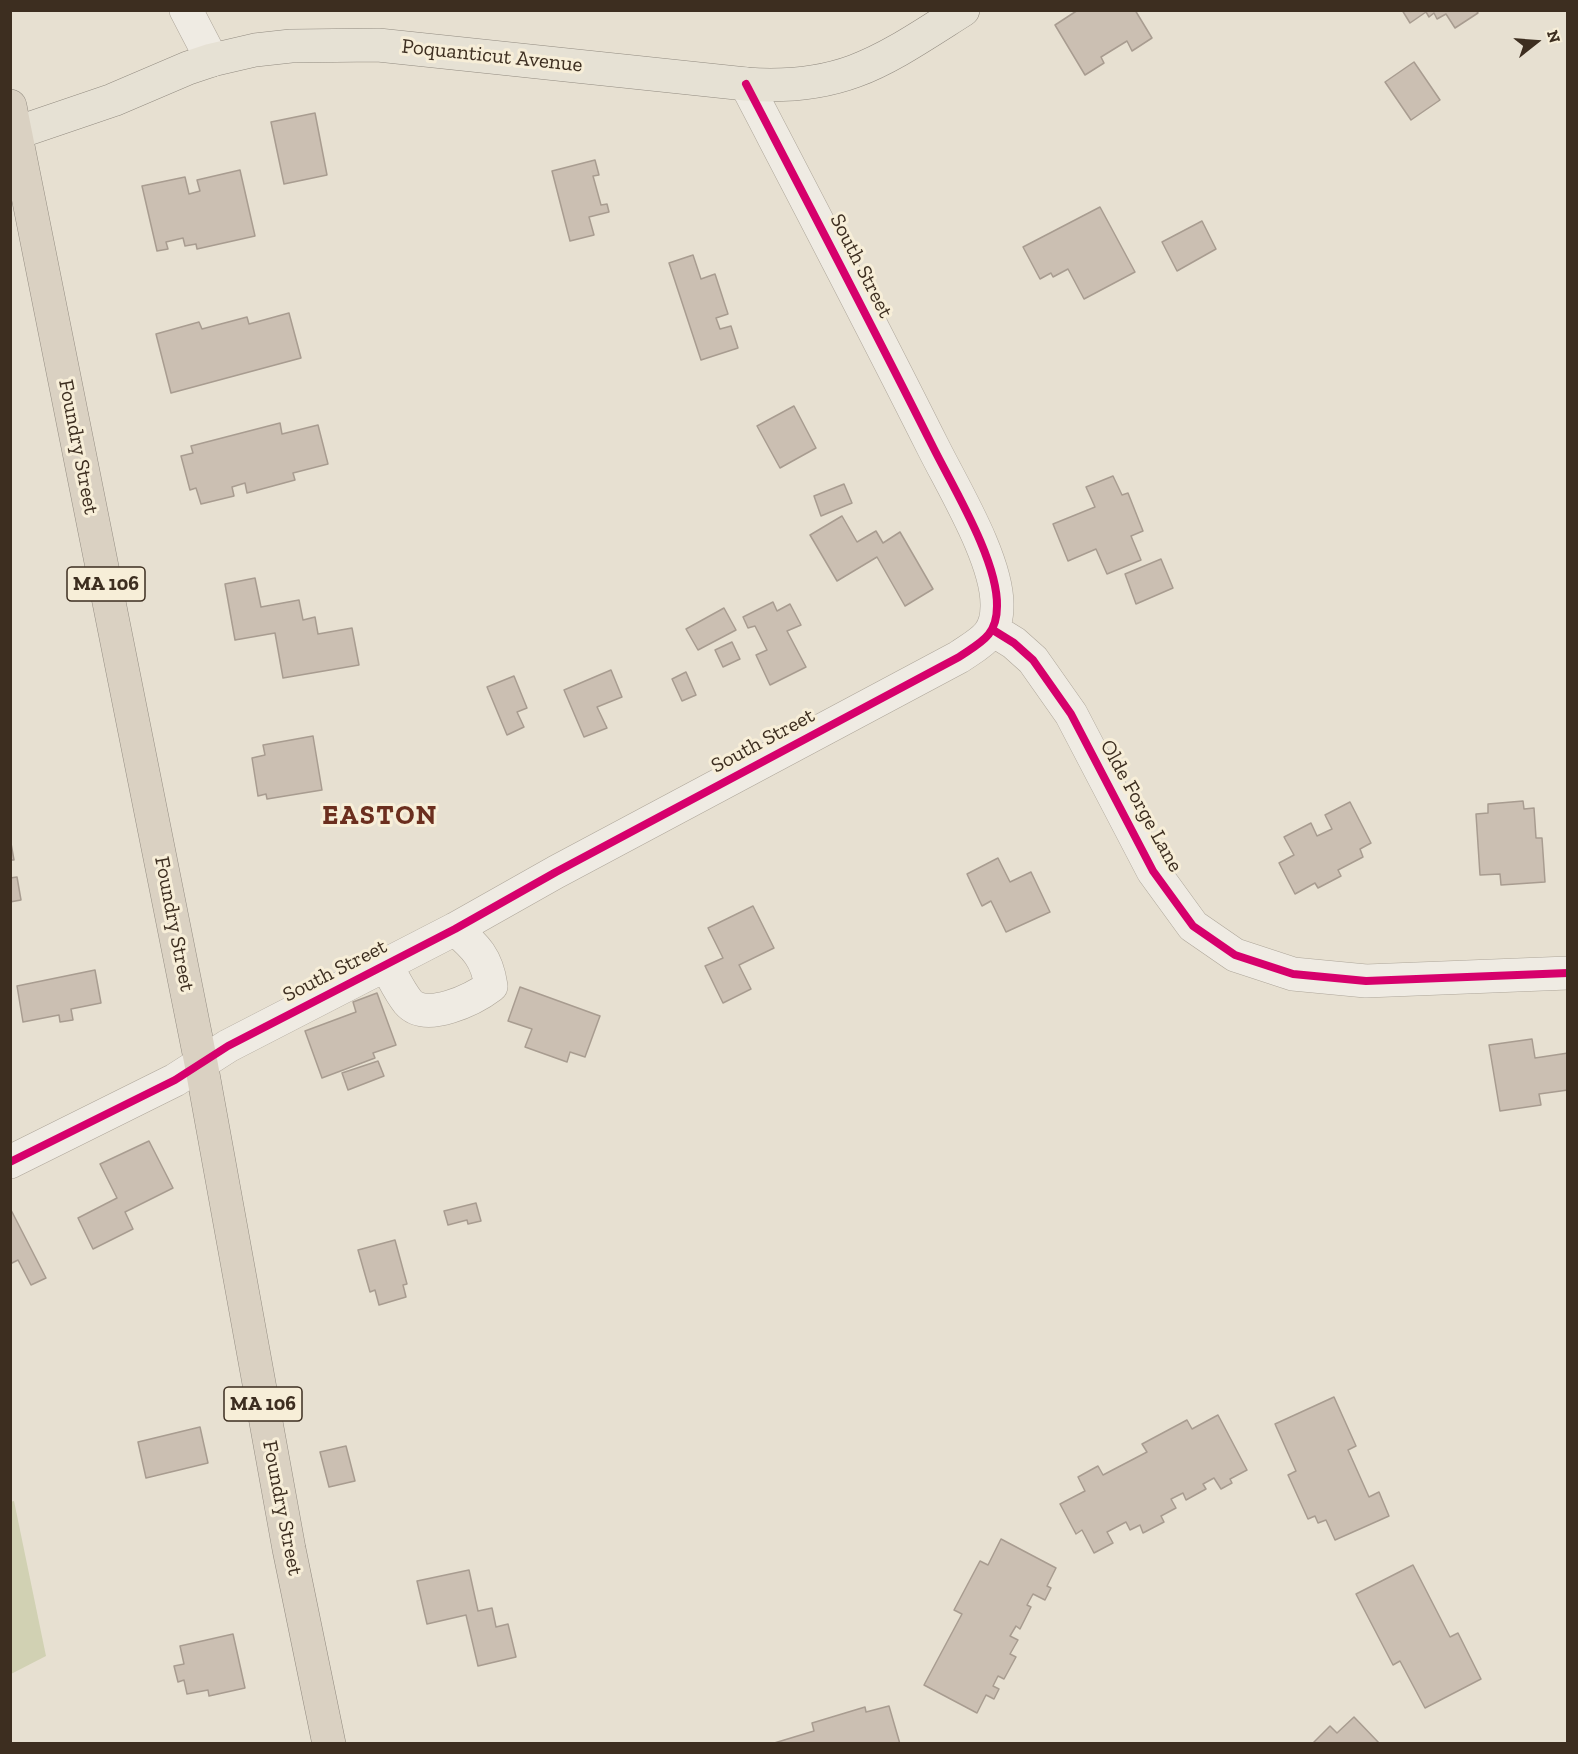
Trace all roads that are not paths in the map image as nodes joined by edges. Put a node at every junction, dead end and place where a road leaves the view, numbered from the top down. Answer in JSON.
{"nodes":[{"id":1,"x":186,"y":10,"type":"edge"},
{"id":2,"x":963,"y":10,"type":"edge"},
{"id":3,"x":212,"y":60,"type":"junction"},
{"id":4,"x":746,"y":84,"type":"junction"},
{"id":5,"x":12,"y":127,"type":"edge"},
{"id":6,"x":993,"y":630,"type":"junction"},
{"id":7,"x":455,"y":929,"type":"junction"},
{"id":8,"x":386,"y":965,"type":"junction"},
{"id":9,"x":1568,"y":973,"type":"edge"},
{"id":10,"x":201,"y":1063,"type":"junction"},
{"id":11,"x":10,"y":1162,"type":"edge"},
{"id":12,"x":329,"y":1743,"type":"edge"}],
"edges":[{"from":1,"to":3,"type":"street"},
{"from":2,"to":4,"type":"main road","name":"Poquanticut Avenue"},
{"from":3,"to":4,"type":"main road","name":"Poquanticut Avenue"},
{"from":3,"to":5,"type":"main road","name":"Poquanticut Avenue"},
{"from":4,"to":6,"type":"street","name":"South Street"},
{"from":5,"to":10,"type":"highway","name":"Foundry Street","number":"MA 106"},
{"from":6,"to":7,"type":"street","name":"South Street"},
{"from":6,"to":9,"type":"street","name":"Olde Forge Lane"},
{"from":7,"to":8,"type":"street","name":"South Street"},
{"from":7,"to":8,"type":"street"},
{"from":8,"to":10,"type":"street","name":"South Street"},
{"from":10,"to":11,"type":"street","name":"South Street"},
{"from":10,"to":12,"type":"highway","name":"Foundry Street","number":"MA 106"}]}
